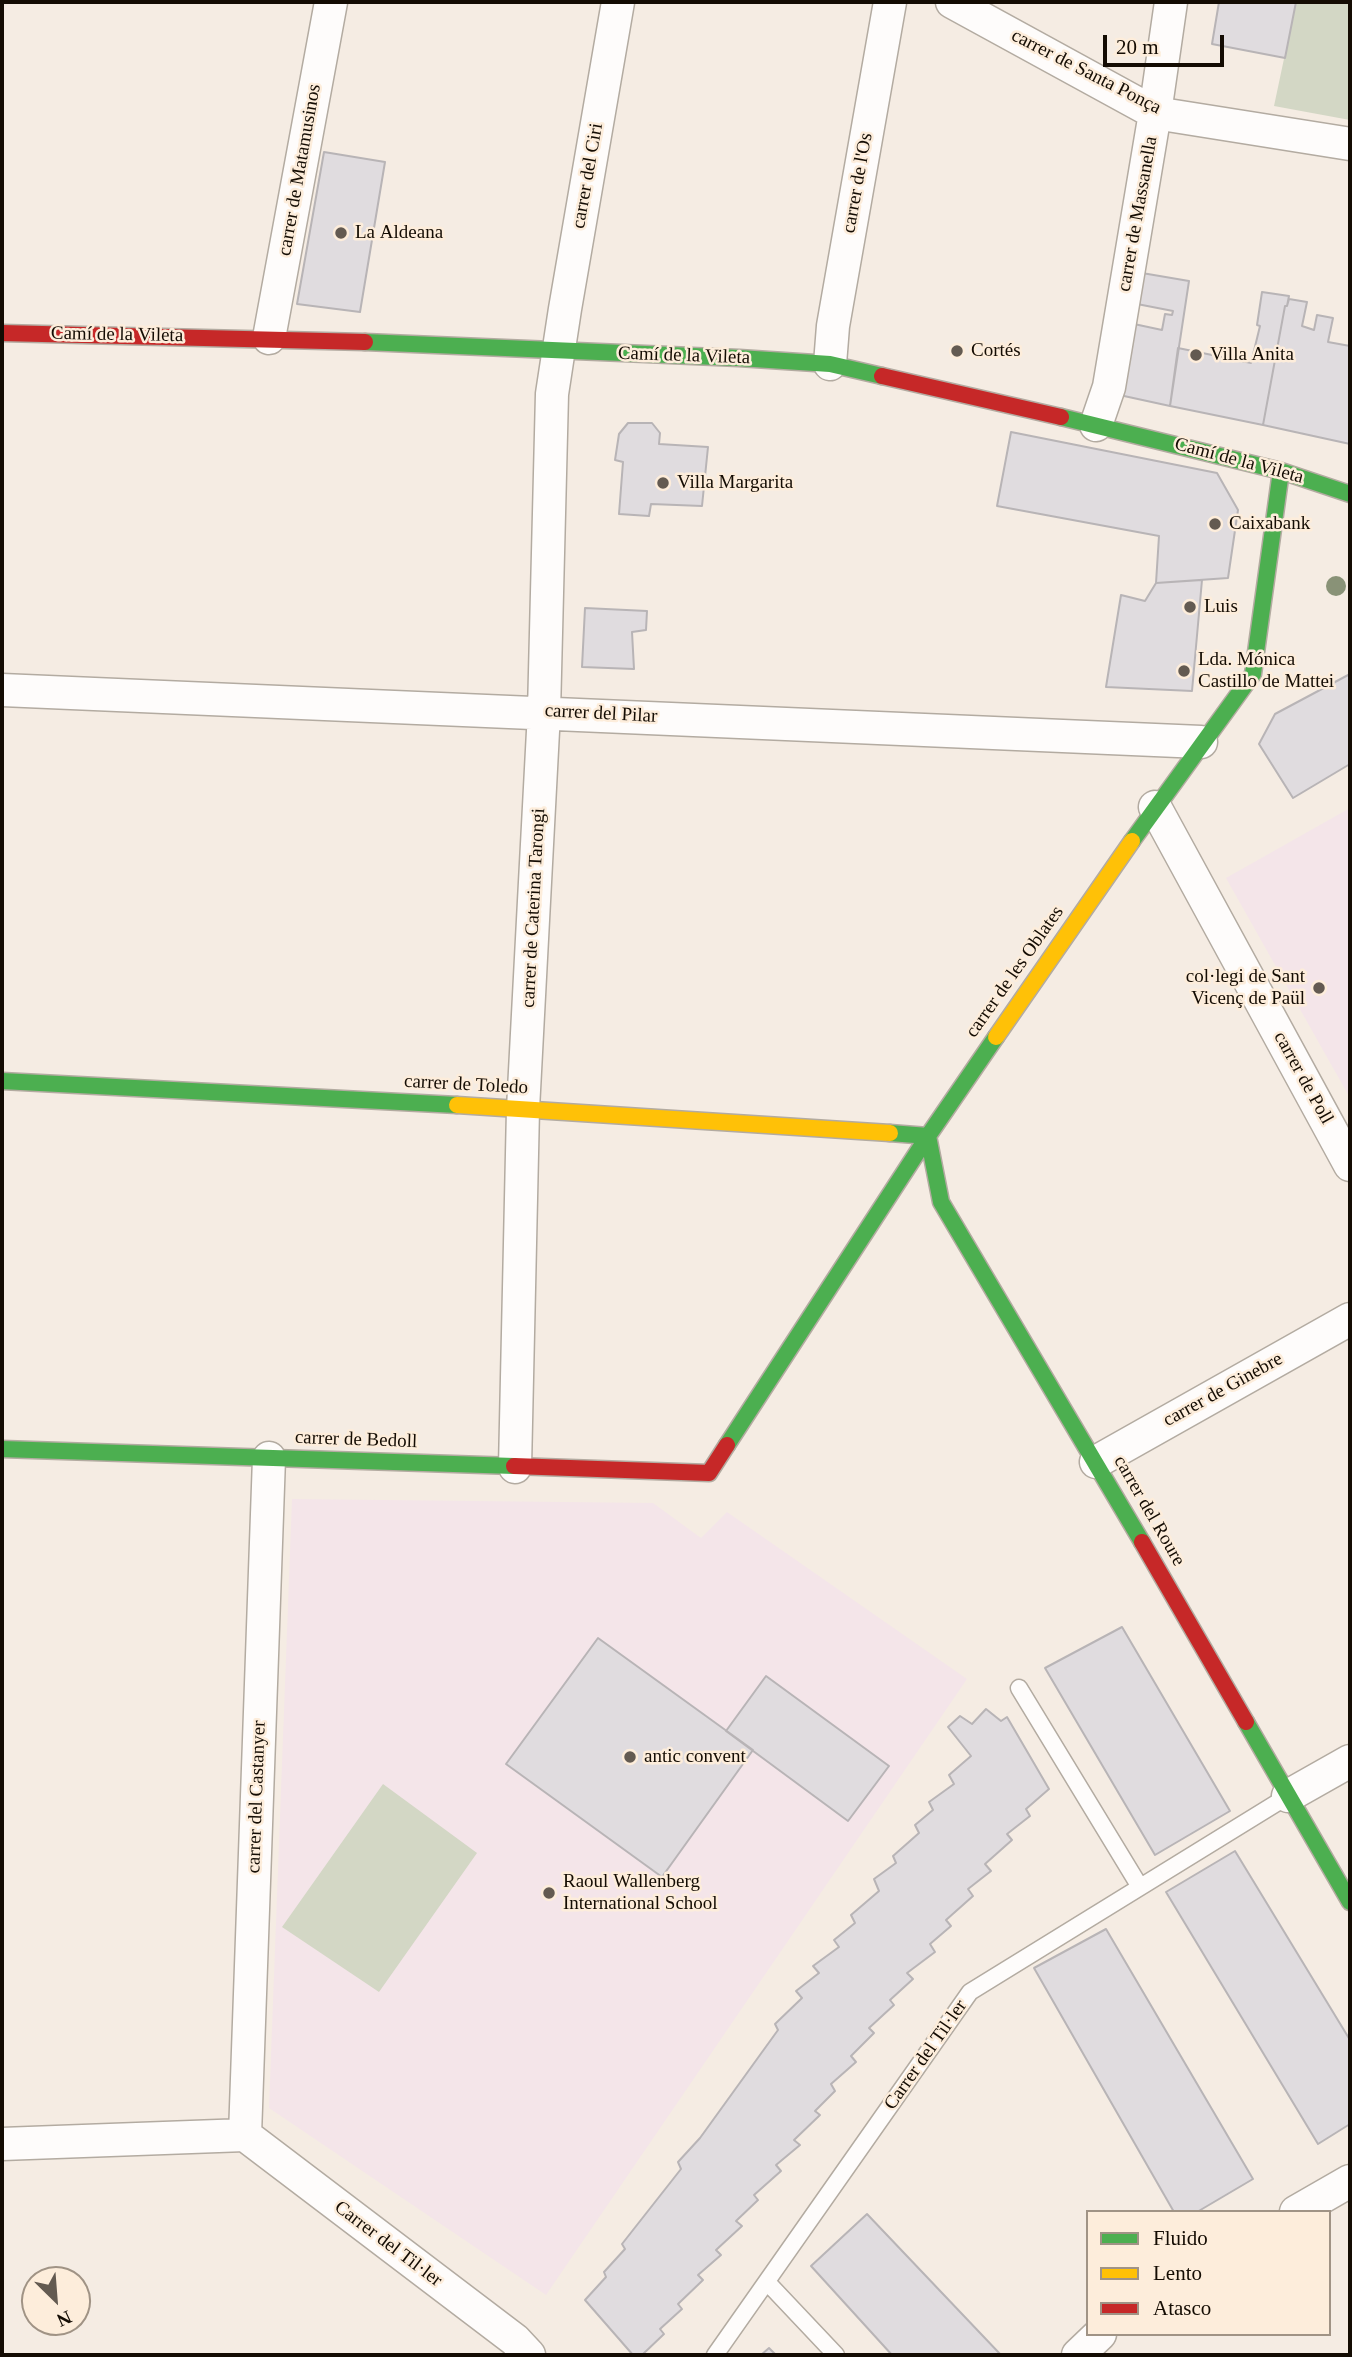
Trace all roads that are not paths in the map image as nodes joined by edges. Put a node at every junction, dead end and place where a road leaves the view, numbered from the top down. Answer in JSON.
{"nodes":[{"id":1,"x":331,"y":2,"type":"edge"},
{"id":2,"x":618,"y":2,"type":"edge"},
{"id":3,"x":890,"y":2,"type":"edge"},
{"id":4,"x":952,"y":2,"type":"edge"},
{"id":5,"x":1171,"y":2,"type":"edge"},
{"id":6,"x":1156,"y":113,"type":"junction"},
{"id":7,"x":1350,"y":144,"type":"edge"},
{"id":8,"x":2,"y":333,"type":"edge"},
{"id":9,"x":269,"y":338,"type":"junction"},
{"id":10,"x":558,"y":350,"type":"junction"},
{"id":11,"x":830,"y":364,"type":"junction"},
{"id":12,"x":1096,"y":425,"type":"junction"},
{"id":13,"x":1281,"y":471,"type":"junction"},
{"id":14,"x":1350,"y":493,"type":"edge"},
{"id":15,"x":2,"y":690,"type":"edge"},
{"id":16,"x":544,"y":712,"type":"junction"},
{"id":17,"x":1201,"y":742,"type":"junction"},
{"id":18,"x":1155,"y":807,"type":"junction"},
{"id":19,"x":2,"y":1081,"type":"edge"},
{"id":20,"x":523,"y":1109,"type":"junction"},
{"id":21,"x":928,"y":1136,"type":"junction"},
{"id":22,"x":1350,"y":1165,"type":"edge"},
{"id":23,"x":1350,"y":1319,"type":"edge"},
{"id":24,"x":2,"y":1449,"type":"edge"},
{"id":25,"x":269,"y":1458,"type":"junction"},
{"id":26,"x":1096,"y":1462,"type":"junction"},
{"id":27,"x":515,"y":1467,"type":"junction"},
{"id":28,"x":709,"y":1473,"type":"joint"},
{"id":29,"x":1019,"y":1688,"type":"dead end"},
{"id":30,"x":1350,"y":1761,"type":"edge"},
{"id":31,"x":1288,"y":1796,"type":"junction"},
{"id":32,"x":1140,"y":1887,"type":"junction"},
{"id":33,"x":1350,"y":1902,"type":"edge"},
{"id":34,"x":245,"y":2135,"type":"junction"},
{"id":35,"x":2,"y":2144,"type":"edge"},
{"id":36,"x":1350,"y":2181,"type":"edge"},
{"id":37,"x":1299,"y":2210,"type":"edge"},
{"id":38,"x":767,"y":2282,"type":"junction"},
{"id":39,"x":1098,"y":2336,"type":"edge"},
{"id":40,"x":529,"y":2355,"type":"edge"},
{"id":41,"x":715,"y":2355,"type":"edge"},
{"id":42,"x":836,"y":2355,"type":"edge"},
{"id":43,"x":1078,"y":2355,"type":"edge"}],
"edges":[{"from":1,"to":9,"type":"street","name":"carrer de Matamusinos"},
{"from":2,"to":10,"type":"street","name":"carrer del Ciri"},
{"from":3,"to":11,"type":"street","name":"carrer de l'Os"},
{"from":4,"to":6,"type":"street","name":"carrer de Santa Ponça"},
{"from":5,"to":6,"type":"street","name":"carrer de Massanella"},
{"from":6,"to":7,"type":"street","name":"carrer de Santa Ponça"},
{"from":6,"to":12,"type":"street","name":"carrer de Massanella"},
{"from":8,"to":9,"type":"street","name":"Camí de la Vileta"},
{"from":9,"to":10,"type":"street","name":"Camí de la Vileta"},
{"from":10,"to":11,"type":"street","name":"Camí de la Vileta"},
{"from":10,"to":16,"type":"street","name":"carrer de Caterina Tarongi"},
{"from":11,"to":12,"type":"street","name":"Camí de la Vileta"},
{"from":12,"to":13,"type":"street","name":"Camí de la Vileta"},
{"from":13,"to":14,"type":"street","name":"Camí de la Vileta"},
{"from":13,"to":17,"type":"street","name":"carrer de les Oblates"},
{"from":15,"to":16,"type":"street","name":"carrer del Pilar"},
{"from":16,"to":17,"type":"street","name":"carrer del Pilar"},
{"from":16,"to":20,"type":"street","name":"carrer de Caterina Tarongi"},
{"from":17,"to":18,"type":"street","name":"carrer de les Oblates"},
{"from":18,"to":21,"type":"street","name":"carrer de les Oblates"},
{"from":18,"to":22,"type":"street","name":"carrer de Poll"},
{"from":19,"to":20,"type":"street","name":"carrer de Toledo"},
{"from":20,"to":21,"type":"street","name":"carrer de Toledo"},
{"from":20,"to":27,"type":"street","name":"carrer de Caterina Tarongi"},
{"from":21,"to":26,"type":"street","name":"carrer del Roure"},
{"from":21,"to":28,"type":"street","name":"carrer de les Oblates"},
{"from":23,"to":26,"type":"street","name":"carrer de Ginebre"},
{"from":24,"to":25,"type":"street","name":"carrer de Bedoll"},
{"from":25,"to":27,"type":"street","name":"carrer de Bedoll"},
{"from":25,"to":34,"type":"street","name":"carrer del Castanyer"},
{"from":26,"to":31,"type":"street","name":"carrer del Roure"},
{"from":27,"to":28,"type":"street","name":"carrer de Bedoll"},
{"from":29,"to":32,"type":"lane"},
{"from":30,"to":31,"type":"street"},
{"from":31,"to":32,"type":"lane","name":"Carrer del Til·ler"},
{"from":31,"to":33,"type":"street","name":"carrer del Roure"},
{"from":32,"to":38,"type":"lane","name":"Carrer del Til·ler"},
{"from":34,"to":35,"type":"street"},
{"from":34,"to":40,"type":"street","name":"Carrer del Til·ler"},
{"from":36,"to":37,"type":"street"},
{"from":38,"to":41,"type":"lane","name":"Carrer del Til·ler"},
{"from":38,"to":42,"type":"lane"},
{"from":39,"to":43,"type":"street"}]}
